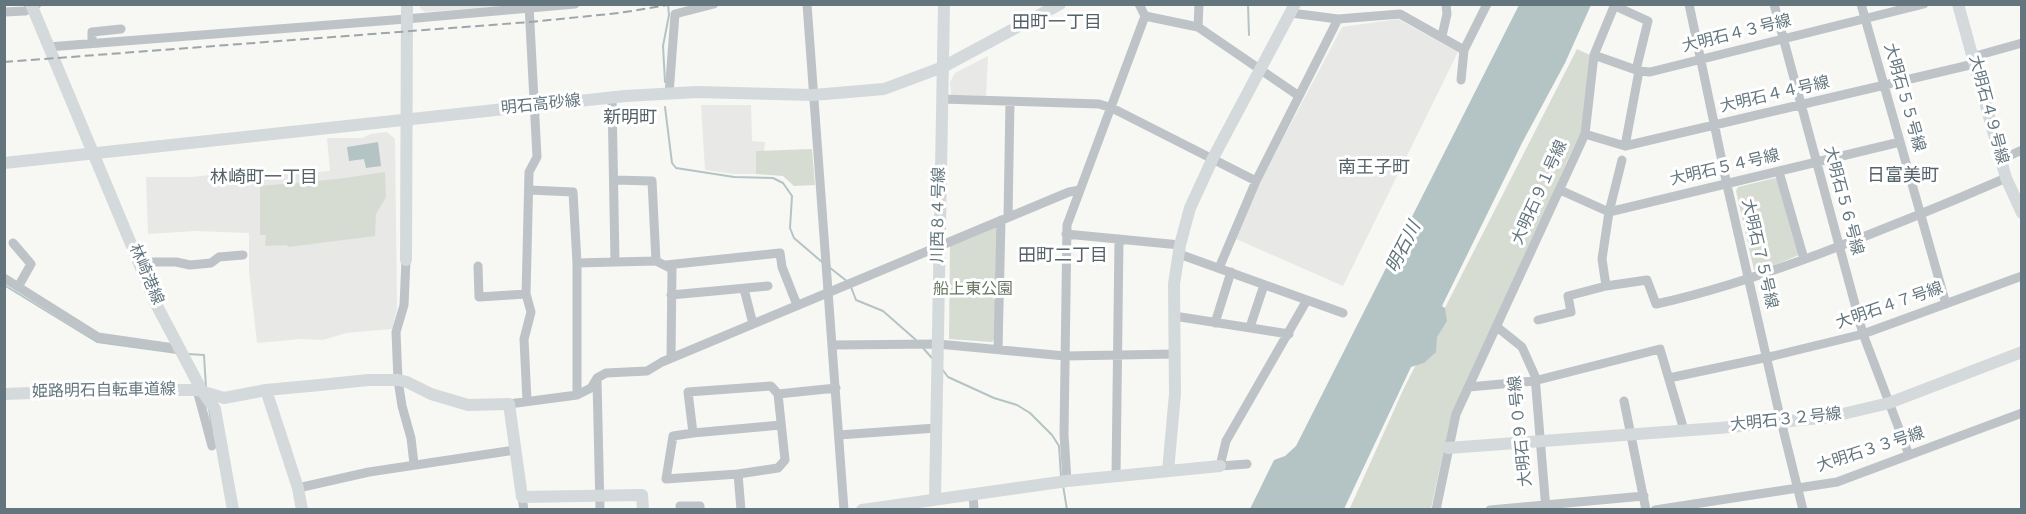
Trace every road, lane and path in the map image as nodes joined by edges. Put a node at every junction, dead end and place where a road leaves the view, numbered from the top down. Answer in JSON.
{"nodes":[{"id":1,"x":407,"y":4,"type":"edge"},
{"id":2,"x":575,"y":4,"type":"edge"},
{"id":3,"x":714,"y":4,"type":"edge"},
{"id":4,"x":807,"y":4,"type":"edge"},
{"id":5,"x":944,"y":4,"type":"edge"},
{"id":6,"x":1060,"y":4,"type":"edge"},
{"id":7,"x":1139,"y":4,"type":"edge"},
{"id":8,"x":1199,"y":4,"type":"edge"},
{"id":9,"x":1446,"y":4,"type":"edge"},
{"id":10,"x":1487,"y":4,"type":"edge"},
{"id":11,"x":1689,"y":4,"type":"edge"},
{"id":12,"x":1774,"y":4,"type":"edge"},
{"id":13,"x":1862,"y":4,"type":"edge"},
{"id":14,"x":1924,"y":4,"type":"edge"},
{"id":15,"x":1958,"y":4,"type":"edge"},
{"id":16,"x":1615,"y":5,"type":"edge"},
{"id":17,"x":33,"y":6,"type":"edge"},
{"id":18,"x":530,"y":7,"type":"edge"},
{"id":19,"x":675,"y":9,"type":"edge"},
{"id":20,"x":1293,"y":9,"type":"edge"},
{"id":21,"x":1400,"y":9,"type":"edge"},
{"id":22,"x":4,"y":12,"type":"edge"},
{"id":23,"x":1144,"y":16,"type":"junction"},
{"id":24,"x":1338,"y":19,"type":"junction"},
{"id":25,"x":1866,"y":19,"type":"junction"},
{"id":26,"x":406,"y":20,"type":"junction"},
{"id":27,"x":1198,"y":27,"type":"junction"},
{"id":28,"x":121,"y":29,"type":"dead end"},
{"id":29,"x":1442,"y":36,"type":"junction"},
{"id":30,"x":1783,"y":39,"type":"junction"},
{"id":31,"x":92,"y":43,"type":"junction"},
{"id":32,"x":2022,"y":43,"type":"edge"},
{"id":33,"x":48,"y":46,"type":"junction"},
{"id":34,"x":1464,"y":50,"type":"junction"},
{"id":35,"x":1594,"y":55,"type":"junction"},
{"id":36,"x":1700,"y":60,"type":"junction"},
{"id":37,"x":1973,"y":60,"type":"junction"},
{"id":38,"x":943,"y":67,"type":"junction"},
{"id":39,"x":1261,"y":70,"type":"junction"},
{"id":40,"x":1638,"y":71,"type":"junction"},
{"id":41,"x":1461,"y":80,"type":"dead end"},
{"id":42,"x":1884,"y":86,"type":"junction"},
{"id":43,"x":669,"y":94,"type":"junction"},
{"id":44,"x":813,"y":95,"type":"junction"},
{"id":45,"x":1299,"y":96,"type":"junction"},
{"id":46,"x":612,"y":98,"type":"junction"},
{"id":47,"x":942,"y":99,"type":"junction"},
{"id":48,"x":1010,"y":102,"type":"junction"},
{"id":49,"x":1800,"y":105,"type":"junction"},
{"id":50,"x":536,"y":106,"type":"junction"},
{"id":51,"x":1112,"y":108,"type":"junction"},
{"id":52,"x":406,"y":121,"type":"junction"},
{"id":53,"x":1714,"y":126,"type":"junction"},
{"id":54,"x":1585,"y":134,"type":"junction"},
{"id":55,"x":1900,"y":142,"type":"junction"},
{"id":56,"x":1625,"y":146,"type":"junction"},
{"id":57,"x":2022,"y":150,"type":"edge"},
{"id":58,"x":95,"y":154,"type":"junction"},
{"id":59,"x":1213,"y":158,"type":"junction"},
{"id":60,"x":1622,"y":160,"type":"dead end"},
{"id":61,"x":2000,"y":160,"type":"junction"},
{"id":62,"x":4,"y":163,"type":"edge"},
{"id":63,"x":1816,"y":163,"type":"junction"},
{"id":64,"x":1779,"y":172,"type":"junction"},
{"id":65,"x":2006,"y":178,"type":"junction"},
{"id":66,"x":614,"y":180,"type":"junction"},
{"id":67,"x":1256,"y":181,"type":"junction"},
{"id":68,"x":1727,"y":185,"type":"junction"},
{"id":69,"x":529,"y":190,"type":"junction"},
{"id":70,"x":1080,"y":190,"type":"junction"},
{"id":71,"x":1560,"y":190,"type":"junction"},
{"id":72,"x":2021,"y":210,"type":"edge"},
{"id":73,"x":1609,"y":212,"type":"junction"},
{"id":74,"x":1920,"y":216,"type":"junction"},
{"id":75,"x":1005,"y":219,"type":"junction"},
{"id":76,"x":1066,"y":234,"type":"junction"},
{"id":77,"x":1119,"y":239,"type":"junction"},
{"id":78,"x":14,"y":243,"type":"dead end"},
{"id":79,"x":939,"y":245,"type":"junction"},
{"id":80,"x":1839,"y":246,"type":"junction"},
{"id":81,"x":1179,"y":249,"type":"junction"},
{"id":82,"x":243,"y":255,"type":"dead end"},
{"id":83,"x":1804,"y":259,"type":"junction"},
{"id":84,"x":406,"y":260,"type":"joint"},
{"id":85,"x":656,"y":261,"type":"junction"},
{"id":86,"x":139,"y":262,"type":"junction"},
{"id":87,"x":615,"y":262,"type":"junction"},
{"id":88,"x":576,"y":263,"type":"junction"},
{"id":89,"x":666,"y":265,"type":"junction"},
{"id":90,"x":478,"y":266,"type":"dead end"},
{"id":91,"x":1219,"y":268,"type":"junction"},
{"id":92,"x":1231,"y":272,"type":"junction"},
{"id":93,"x":2022,"y":276,"type":"edge"},
{"id":94,"x":4,"y":278,"type":"edge"},
{"id":95,"x":1749,"y":280,"type":"junction"},
{"id":96,"x":1264,"y":285,"type":"junction"},
{"id":97,"x":768,"y":286,"type":"dead end"},
{"id":98,"x":1606,"y":286,"type":"junction"},
{"id":99,"x":18,"y":287,"type":"junction"},
{"id":100,"x":744,"y":289,"type":"junction"},
{"id":101,"x":828,"y":292,"type":"junction"},
{"id":102,"x":526,"y":294,"type":"junction"},
{"id":103,"x":671,"y":295,"type":"junction"},
{"id":104,"x":1307,"y":300,"type":"junction"},
{"id":105,"x":1946,"y":304,"type":"junction"},
{"id":106,"x":797,"y":305,"type":"junction"},
{"id":107,"x":1343,"y":313,"type":"dead end"},
{"id":108,"x":1174,"y":316,"type":"junction"},
{"id":109,"x":1538,"y":320,"type":"dead end"},
{"id":110,"x":1215,"y":323,"type":"junction"},
{"id":111,"x":753,"y":324,"type":"junction"},
{"id":112,"x":1250,"y":327,"type":"junction"},
{"id":113,"x":1497,"y":327,"type":"junction"},
{"id":114,"x":1289,"y":334,"type":"junction"},
{"id":115,"x":1863,"y":334,"type":"junction"},
{"id":116,"x":833,"y":345,"type":"junction"},
{"id":117,"x":181,"y":349,"type":"junction"},
{"id":118,"x":998,"y":349,"type":"junction"},
{"id":119,"x":2022,"y":352,"type":"edge"},
{"id":120,"x":1174,"y":354,"type":"junction"},
{"id":121,"x":1117,"y":355,"type":"junction"},
{"id":122,"x":938,"y":356,"type":"junction"},
{"id":123,"x":1065,"y":356,"type":"junction"},
{"id":124,"x":1766,"y":356,"type":"junction"},
{"id":125,"x":671,"y":358,"type":"junction"},
{"id":126,"x":597,"y":378,"type":"junction"},
{"id":127,"x":1669,"y":378,"type":"junction"},
{"id":128,"x":398,"y":380,"type":"junction"},
{"id":129,"x":1534,"y":381,"type":"junction"},
{"id":130,"x":1469,"y":387,"type":"junction"},
{"id":131,"x":836,"y":388,"type":"junction"},
{"id":132,"x":266,"y":390,"type":"junction"},
{"id":133,"x":4,"y":394,"type":"edge"},
{"id":134,"x":205,"y":394,"type":"junction"},
{"id":135,"x":778,"y":394,"type":"junction"},
{"id":136,"x":577,"y":395,"type":"junction"},
{"id":137,"x":1624,"y":400,"type":"dead end"},
{"id":138,"x":527,"y":401,"type":"junction"},
{"id":139,"x":1889,"y":403,"type":"junction"},
{"id":140,"x":509,"y":404,"type":"junction"},
{"id":141,"x":2022,"y":413,"type":"edge"},
{"id":142,"x":1781,"y":421,"type":"junction"},
{"id":143,"x":781,"y":425,"type":"junction"},
{"id":144,"x":936,"y":428,"type":"junction"},
{"id":145,"x":1684,"y":430,"type":"junction"},
{"id":146,"x":693,"y":433,"type":"junction"},
{"id":147,"x":839,"y":435,"type":"junction"},
{"id":148,"x":1631,"y":435,"type":"junction"},
{"id":149,"x":1540,"y":442,"type":"junction"},
{"id":150,"x":212,"y":446,"type":"dead end"},
{"id":151,"x":1448,"y":448,"type":"junction"},
{"id":152,"x":515,"y":450,"type":"junction"},
{"id":153,"x":1909,"y":455,"type":"junction"},
{"id":154,"x":414,"y":464,"type":"junction"},
{"id":155,"x":1247,"y":464,"type":"dead end"},
{"id":156,"x":1220,"y":466,"type":"junction"},
{"id":157,"x":1168,"y":471,"type":"junction"},
{"id":158,"x":738,"y":474,"type":"junction"},
{"id":159,"x":1116,"y":476,"type":"junction"},
{"id":160,"x":1067,"y":481,"type":"junction"},
{"id":161,"x":298,"y":488,"type":"junction"},
{"id":162,"x":1798,"y":488,"type":"junction"},
{"id":163,"x":973,"y":494,"type":"junction"},
{"id":164,"x":1644,"y":496,"type":"junction"},
{"id":165,"x":935,"y":498,"type":"junction"},
{"id":166,"x":523,"y":503,"type":"edge"},
{"id":167,"x":599,"y":503,"type":"edge"},
{"id":168,"x":680,"y":506,"type":"dead end"},
{"id":169,"x":1546,"y":507,"type":"edge"},
{"id":170,"x":233,"y":510,"type":"edge"},
{"id":171,"x":302,"y":510,"type":"edge"},
{"id":172,"x":643,"y":510,"type":"edge"},
{"id":173,"x":700,"y":510,"type":"edge"},
{"id":174,"x":741,"y":510,"type":"edge"},
{"id":175,"x":844,"y":510,"type":"edge"},
{"id":176,"x":862,"y":510,"type":"edge"},
{"id":177,"x":974,"y":510,"type":"edge"},
{"id":178,"x":1437,"y":510,"type":"edge"},
{"id":179,"x":1490,"y":510,"type":"edge"},
{"id":180,"x":1646,"y":510,"type":"edge"},
{"id":181,"x":1655,"y":510,"type":"edge"},
{"id":182,"x":1803,"y":510,"type":"edge"}],
"edges":[{"from":1,"to":26,"type":"street"},
{"from":2,"to":18,"type":"street"},
{"from":3,"to":19,"type":"street"},
{"from":4,"to":44,"type":"street"},
{"from":5,"to":38,"type":"street","name":"川西８４号線"},
{"from":6,"to":38,"type":"street","name":"明石高砂線"},
{"from":7,"to":23,"type":"street"},
{"from":8,"to":27,"type":"street"},
{"from":9,"to":29,"type":"street"},
{"from":10,"to":34,"type":"street"},
{"from":11,"to":36,"type":"street","name":"大明石７５号線"},
{"from":12,"to":30,"type":"street","name":"大明石５６号線"},
{"from":13,"to":25,"type":"street","name":"大明石５５号線"},
{"from":14,"to":25,"type":"street","name":"大明石４３号線"},
{"from":15,"to":37,"type":"street","name":"大明石４９号線"},
{"from":16,"to":35,"type":"street","name":"大明石９１号線"},
{"from":16,"to":40,"type":"street"},
{"from":17,"to":22,"type":"street"},
{"from":17,"to":33,"type":"street","name":"林崎港線"},
{"from":18,"to":26,"type":"street"},
{"from":18,"to":50,"type":"street"},
{"from":19,"to":43,"type":"street"},
{"from":20,"to":24,"type":"street"},
{"from":20,"to":39,"type":"street"},
{"from":21,"to":24,"type":"street"},
{"from":21,"to":29,"type":"street"},
{"from":23,"to":27,"type":"street"},
{"from":23,"to":51,"type":"street"},
{"from":24,"to":45,"type":"street"},
{"from":25,"to":30,"type":"street","name":"大明石４３号線"},
{"from":25,"to":42,"type":"street","name":"大明石５５号線"},
{"from":26,"to":31,"type":"street"},
{"from":26,"to":52,"type":"street"},
{"from":27,"to":39,"type":"street"},
{"from":28,"to":31,"type":"street"},
{"from":29,"to":34,"type":"street"},
{"from":30,"to":36,"type":"street","name":"大明石４３号線"},
{"from":30,"to":49,"type":"street","name":"大明石５６号線"},
{"from":31,"to":33,"type":"street"},
{"from":32,"to":37,"type":"street","name":"大明石４４号線"},
{"from":33,"to":58,"type":"street","name":"林崎港線"},
{"from":34,"to":41,"type":"street"},
{"from":35,"to":40,"type":"street","name":"大明石４３号線"},
{"from":35,"to":54,"type":"street","name":"大明石９１号線"},
{"from":36,"to":40,"type":"street","name":"大明石４３号線"},
{"from":36,"to":53,"type":"street","name":"大明石７５号線"},
{"from":37,"to":42,"type":"street","name":"大明石４４号線"},
{"from":37,"to":61,"type":"street","name":"大明石４９号線"},
{"from":38,"to":44,"type":"street","name":"明石高砂線"},
{"from":38,"to":47,"type":"street","name":"川西８４号線"},
{"from":39,"to":45,"type":"street"},
{"from":39,"to":59,"type":"street"},
{"from":40,"to":56,"type":"street"},
{"from":42,"to":49,"type":"street","name":"大明石４４号線"},
{"from":42,"to":55,"type":"street","name":"大明石５５号線"},
{"from":43,"to":44,"type":"street","name":"明石高砂線"},
{"from":43,"to":46,"type":"street","name":"明石高砂線"},
{"from":44,"to":101,"type":"street"},
{"from":45,"to":67,"type":"street"},
{"from":46,"to":50,"type":"street","name":"明石高砂線"},
{"from":46,"to":66,"type":"street"},
{"from":47,"to":48,"type":"street"},
{"from":47,"to":79,"type":"street","name":"川西８４号線"},
{"from":48,"to":51,"type":"street"},
{"from":48,"to":75,"type":"street"},
{"from":49,"to":53,"type":"street","name":"大明石４４号線"},
{"from":49,"to":63,"type":"street","name":"大明石５６号線"},
{"from":50,"to":52,"type":"street","name":"明石高砂線"},
{"from":50,"to":69,"type":"street"},
{"from":51,"to":59,"type":"street"},
{"from":51,"to":70,"type":"street"},
{"from":52,"to":58,"type":"street","name":"明石高砂線"},
{"from":52,"to":84,"type":"street"},
{"from":53,"to":56,"type":"street","name":"大明石４４号線"},
{"from":53,"to":68,"type":"street","name":"大明石７５号線"},
{"from":54,"to":56,"type":"street","name":"大明石４４号線"},
{"from":54,"to":71,"type":"street","name":"大明石９１号線"},
{"from":55,"to":63,"type":"street","name":"大明石５４号線"},
{"from":55,"to":74,"type":"street","name":"大明石５５号線"},
{"from":57,"to":61,"type":"street"},
{"from":58,"to":62,"type":"street","name":"明石高砂線"},
{"from":58,"to":86,"type":"street","name":"林崎港線"},
{"from":59,"to":67,"type":"street"},
{"from":59,"to":81,"type":"street"},
{"from":60,"to":73,"type":"street"},
{"from":61,"to":65,"type":"street","name":"大明石４９号線"},
{"from":63,"to":64,"type":"street","name":"大明石５４号線"},
{"from":63,"to":80,"type":"street","name":"大明石５６号線"},
{"from":64,"to":68,"type":"street","name":"大明石５４号線"},
{"from":64,"to":83,"type":"street"},
{"from":65,"to":72,"type":"street","name":"大明石４９号線"},
{"from":65,"to":74,"type":"street"},
{"from":66,"to":85,"type":"street"},
{"from":66,"to":87,"type":"street"},
{"from":67,"to":91,"type":"street"},
{"from":68,"to":73,"type":"street","name":"大明石５４号線"},
{"from":68,"to":95,"type":"street","name":"大明石７５号線"},
{"from":69,"to":88,"type":"street"},
{"from":69,"to":102,"type":"street"},
{"from":70,"to":75,"type":"street"},
{"from":70,"to":76,"type":"street"},
{"from":71,"to":73,"type":"street"},
{"from":71,"to":113,"type":"street","name":"大明石９１号線"},
{"from":73,"to":98,"type":"street"},
{"from":74,"to":80,"type":"street"},
{"from":74,"to":105,"type":"street","name":"大明石５５号線"},
{"from":75,"to":79,"type":"street"},
{"from":75,"to":118,"type":"street"},
{"from":76,"to":77,"type":"street"},
{"from":76,"to":123,"type":"street"},
{"from":77,"to":81,"type":"street"},
{"from":77,"to":121,"type":"street"},
{"from":78,"to":99,"type":"street"},
{"from":79,"to":101,"type":"street"},
{"from":79,"to":122,"type":"street","name":"川西８４号線"},
{"from":80,"to":83,"type":"street"},
{"from":80,"to":115,"type":"street","name":"大明石５６号線"},
{"from":81,"to":91,"type":"street"},
{"from":81,"to":108,"type":"street"},
{"from":82,"to":86,"type":"street"},
{"from":83,"to":95,"type":"street"},
{"from":84,"to":128,"type":"street"},
{"from":85,"to":87,"type":"street"},
{"from":85,"to":89,"type":"street"},
{"from":86,"to":117,"type":"street","name":"林崎港線"},
{"from":87,"to":88,"type":"street"},
{"from":88,"to":136,"type":"street"},
{"from":89,"to":103,"type":"street"},
{"from":89,"to":106,"type":"street"},
{"from":90,"to":102,"type":"street"},
{"from":91,"to":92,"type":"street"},
{"from":92,"to":96,"type":"street"},
{"from":92,"to":110,"type":"street"},
{"from":93,"to":105,"type":"street","name":"大明石４７号線"},
{"from":94,"to":99,"type":"street"},
{"from":95,"to":98,"type":"street"},
{"from":95,"to":124,"type":"street","name":"大明石７５号線"},
{"from":96,"to":104,"type":"street"},
{"from":96,"to":112,"type":"street"},
{"from":97,"to":100,"type":"street"},
{"from":98,"to":109,"type":"street"},
{"from":99,"to":117,"type":"street"},
{"from":100,"to":103,"type":"street"},
{"from":100,"to":111,"type":"street"},
{"from":101,"to":106,"type":"street"},
{"from":101,"to":116,"type":"street"},
{"from":102,"to":138,"type":"street"},
{"from":103,"to":125,"type":"street"},
{"from":104,"to":107,"type":"street"},
{"from":104,"to":114,"type":"street"},
{"from":105,"to":115,"type":"street","name":"大明石４７号線"},
{"from":106,"to":111,"type":"street"},
{"from":108,"to":110,"type":"street"},
{"from":108,"to":120,"type":"street"},
{"from":110,"to":112,"type":"street"},
{"from":111,"to":125,"type":"street"},
{"from":112,"to":114,"type":"street"},
{"from":113,"to":129,"type":"street","name":"大明石９０号線"},
{"from":113,"to":130,"type":"street","name":"大明石９１号線"},
{"from":114,"to":156,"type":"street"},
{"from":115,"to":124,"type":"street","name":"大明石４７号線"},
{"from":115,"to":139,"type":"street","name":"大明石５６号線"},
{"from":116,"to":122,"type":"street"},
{"from":116,"to":131,"type":"street"},
{"from":117,"to":134,"type":"street","name":"林崎港線"},
{"from":118,"to":122,"type":"street"},
{"from":118,"to":123,"type":"street"},
{"from":119,"to":139,"type":"street","name":"大明石３２号線"},
{"from":120,"to":121,"type":"street"},
{"from":120,"to":157,"type":"street"},
{"from":121,"to":123,"type":"street"},
{"from":121,"to":159,"type":"street"},
{"from":122,"to":144,"type":"street","name":"川西８４号線"},
{"from":123,"to":160,"type":"street"},
{"from":124,"to":127,"type":"street","name":"大明石４７号線"},
{"from":124,"to":142,"type":"street","name":"大明石７５号線"},
{"from":125,"to":126,"type":"street"},
{"from":126,"to":136,"type":"street"},
{"from":126,"to":167,"type":"street"},
{"from":127,"to":129,"type":"street"},
{"from":127,"to":145,"type":"street"},
{"from":128,"to":132,"type":"street"},
{"from":128,"to":140,"type":"street"},
{"from":128,"to":154,"type":"street"},
{"from":129,"to":130,"type":"street"},
{"from":129,"to":149,"type":"street","name":"大明石９０号線"},
{"from":130,"to":151,"type":"street","name":"大明石９１号線"},
{"from":131,"to":135,"type":"street"},
{"from":131,"to":147,"type":"street"},
{"from":132,"to":134,"type":"street"},
{"from":132,"to":161,"type":"street"},
{"from":133,"to":134,"type":"street","name":"姫路明石自転車道線"},
{"from":134,"to":150,"type":"street"},
{"from":134,"to":170,"type":"street","name":"林崎港線"},
{"from":135,"to":143,"type":"street"},
{"from":135,"to":146,"type":"street"},
{"from":136,"to":138,"type":"street"},
{"from":137,"to":148,"type":"street"},
{"from":138,"to":140,"type":"street"},
{"from":139,"to":142,"type":"street","name":"大明石３２号線"},
{"from":139,"to":153,"type":"street","name":"大明石５６号線"},
{"from":140,"to":152,"type":"street"},
{"from":141,"to":153,"type":"street","name":"大明石３３号線"},
{"from":142,"to":145,"type":"street","name":"大明石３２号線"},
{"from":142,"to":162,"type":"street","name":"大明石７５号線"},
{"from":143,"to":146,"type":"street"},
{"from":143,"to":158,"type":"street"},
{"from":144,"to":147,"type":"street"},
{"from":144,"to":165,"type":"street","name":"川西８４号線"},
{"from":145,"to":148,"type":"street","name":"大明石３２号線"},
{"from":146,"to":158,"type":"street"},
{"from":147,"to":175,"type":"street"},
{"from":148,"to":149,"type":"street","name":"大明石３２号線"},
{"from":148,"to":164,"type":"street"},
{"from":149,"to":151,"type":"street","name":"大明石３２号線"},
{"from":149,"to":169,"type":"street","name":"大明石９０号線"},
{"from":151,"to":178,"type":"street","name":"大明石９１号線"},
{"from":152,"to":154,"type":"street"},
{"from":152,"to":166,"type":"street"},
{"from":153,"to":162,"type":"street","name":"大明石３３号線"},
{"from":154,"to":161,"type":"street"},
{"from":155,"to":156,"type":"street"},
{"from":156,"to":157,"type":"street"},
{"from":157,"to":159,"type":"street"},
{"from":158,"to":174,"type":"street"},
{"from":159,"to":160,"type":"street"},
{"from":160,"to":163,"type":"street"},
{"from":161,"to":171,"type":"street"},
{"from":162,"to":181,"type":"street","name":"大明石３３号線"},
{"from":162,"to":182,"type":"street","name":"大明石７５号線"},
{"from":163,"to":165,"type":"street"},
{"from":163,"to":177,"type":"street"},
{"from":164,"to":169,"type":"street"},
{"from":164,"to":180,"type":"street"},
{"from":165,"to":176,"type":"street"},
{"from":166,"to":167,"type":"street"},
{"from":167,"to":172,"type":"street"},
{"from":168,"to":173,"type":"street"},
{"from":169,"to":179,"type":"street"}]}
